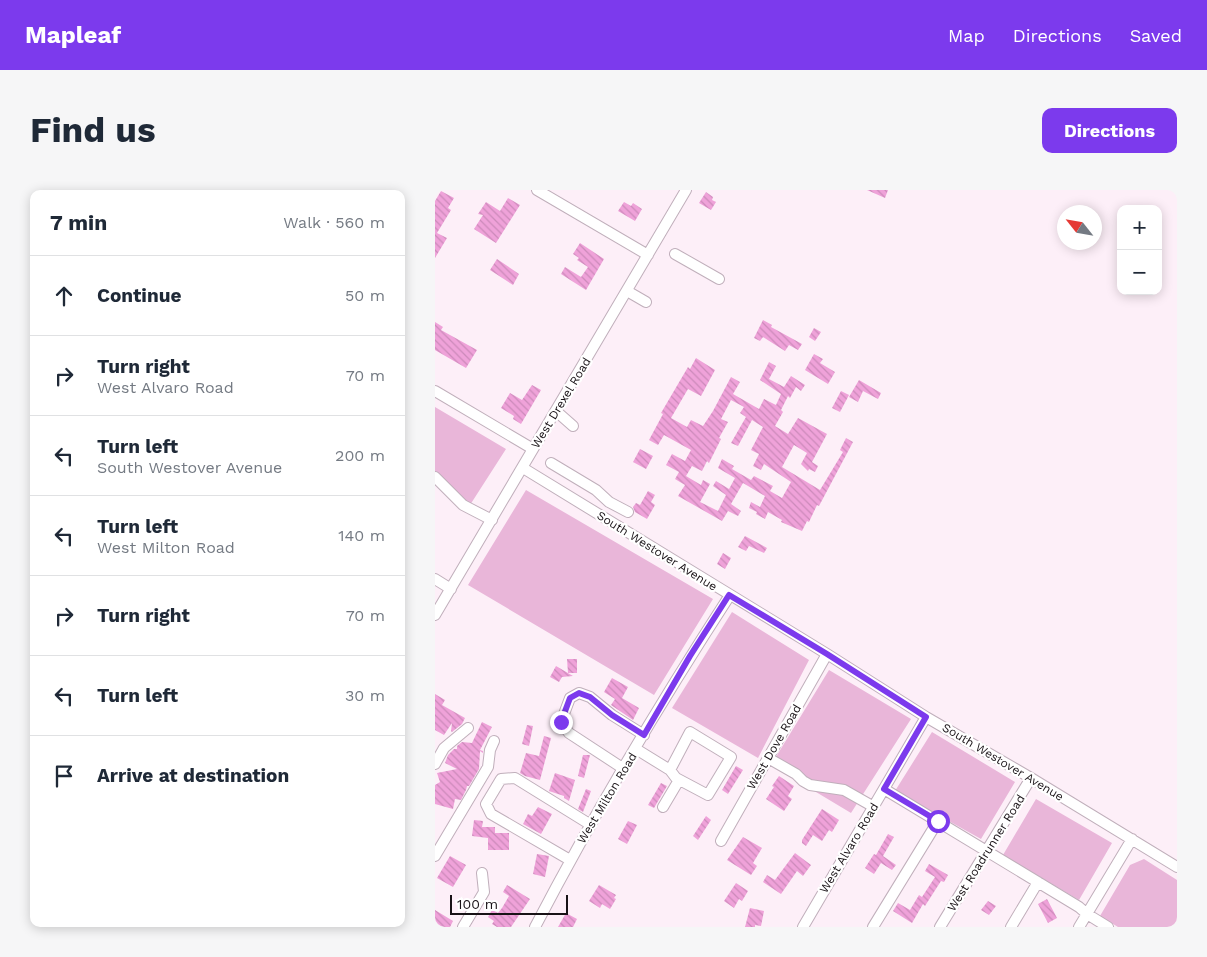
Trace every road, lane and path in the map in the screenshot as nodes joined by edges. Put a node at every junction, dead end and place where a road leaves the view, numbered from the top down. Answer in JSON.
{"nodes":[{"id":1,"x":537,"y":190,"type":"edge"},
{"id":2,"x":686,"y":190,"type":"edge"},
{"id":3,"x":675,"y":254,"type":"dead end"},
{"id":4,"x":648,"y":256,"type":"junction"},
{"id":5,"x":719,"y":280,"type":"dead end"},
{"id":6,"x":627,"y":291,"type":"junction"},
{"id":7,"x":646,"y":302,"type":"dead end"},
{"id":8,"x":435,"y":391,"type":"edge"},
{"id":9,"x":556,"y":411,"type":"junction"},
{"id":10,"x":573,"y":426,"type":"dead end"},
{"id":11,"x":533,"y":449,"type":"junction"},
{"id":12,"x":551,"y":463,"type":"dead end"},
{"id":13,"x":523,"y":468,"type":"junction"},
{"id":14,"x":435,"y":478,"type":"edge"},
{"id":15,"x":628,"y":512,"type":"dead end"},
{"id":16,"x":492,"y":520,"type":"junction"},
{"id":17,"x":435,"y":579,"type":"edge"},
{"id":18,"x":451,"y":589,"type":"junction"},
{"id":19,"x":729,"y":595,"type":"junction"},
{"id":20,"x":435,"y":615,"type":"edge"},
{"id":21,"x":827,"y":654,"type":"junction"},
{"id":22,"x":926,"y":717,"type":"junction"},
{"id":23,"x":468,"y":728,"type":"dead end"},
{"id":24,"x":644,"y":735,"type":"junction"},
{"id":25,"x":494,"y":741,"type":"dead end"},
{"id":26,"x":635,"y":749,"type":"junction"},
{"id":27,"x":768,"y":758,"type":"junction"},
{"id":28,"x":435,"y":764,"type":"edge"},
{"id":29,"x":624,"y":769,"type":"junction"},
{"id":30,"x":670,"y":770,"type":"junction"},
{"id":31,"x":1031,"y":778,"type":"junction"},
{"id":32,"x":679,"y":780,"type":"junction"},
{"id":33,"x":884,"y":789,"type":"junction"},
{"id":34,"x":663,"y":807,"type":"dead end"},
{"id":35,"x":873,"y":807,"type":"junction"},
{"id":36,"x":938,"y":821,"type":"junction"},
{"id":37,"x":591,"y":825,"type":"junction"},
{"id":38,"x":1132,"y":839,"type":"junction"},
{"id":39,"x":721,"y":841,"type":"dead end"},
{"id":40,"x":987,"y":850,"type":"junction"},
{"id":41,"x":435,"y":856,"type":"edge"},
{"id":42,"x":570,"y":860,"type":"junction"},
{"id":43,"x":1177,"y":867,"type":"edge"},
{"id":44,"x":482,"y":873,"type":"dead end"},
{"id":45,"x":1038,"y":882,"type":"junction"},
{"id":46,"x":1087,"y":914,"type":"junction"},
{"id":47,"x":463,"y":927,"type":"edge"},
{"id":48,"x":535,"y":927,"type":"edge"},
{"id":49,"x":803,"y":927,"type":"edge"},
{"id":50,"x":873,"y":927,"type":"edge"},
{"id":51,"x":940,"y":927,"type":"edge"},
{"id":52,"x":1011,"y":927,"type":"edge"},
{"id":53,"x":1079,"y":927,"type":"edge"},
{"id":54,"x":1108,"y":927,"type":"edge"}],
"edges":[{"from":1,"to":4,"type":"street"},
{"from":2,"to":4,"type":"street","name":"West Drexel Road"},
{"from":3,"to":5,"type":"street"},
{"from":4,"to":6,"type":"street","name":"West Drexel Road"},
{"from":6,"to":7,"type":"street"},
{"from":6,"to":9,"type":"street","name":"West Drexel Road"},
{"from":8,"to":11,"type":"street"},
{"from":9,"to":10,"type":"street"},
{"from":9,"to":11,"type":"street","name":"West Drexel Road"},
{"from":11,"to":13,"type":"street","name":"West Drexel Road"},
{"from":12,"to":15,"type":"street"},
{"from":13,"to":16,"type":"street","name":"West Drexel Road"},
{"from":13,"to":19,"type":"street","name":"South Westover Avenue"},
{"from":14,"to":16,"type":"street"},
{"from":16,"to":18,"type":"street","name":"West Drexel Road"},
{"from":17,"to":18,"type":"street"},
{"from":18,"to":20,"type":"street","name":"West Drexel Road"},
{"from":19,"to":21,"type":"street","name":"South Westover Avenue"},
{"from":19,"to":24,"type":"street","name":"West Milton Road"},
{"from":21,"to":22,"type":"street","name":"South Westover Avenue"},
{"from":21,"to":27,"type":"street","name":"West Dove Road"},
{"from":22,"to":31,"type":"street","name":"South Westover Avenue"},
{"from":22,"to":33,"type":"street","name":"West Alvaro Road"},
{"from":23,"to":28,"type":"street"},
{"from":24,"to":26,"type":"street","name":"West Milton Road"},
{"from":24,"to":29,"type":"street"},
{"from":25,"to":41,"type":"street"},
{"from":26,"to":29,"type":"street","name":"West Milton Road"},
{"from":26,"to":30,"type":"street"},
{"from":27,"to":35,"type":"street"},
{"from":27,"to":39,"type":"street","name":"West Dove Road"},
{"from":29,"to":37,"type":"street","name":"West Milton Road"},
{"from":30,"to":32,"type":"street"},
{"from":30,"to":32,"type":"street"},
{"from":31,"to":38,"type":"street","name":"South Westover Avenue"},
{"from":31,"to":40,"type":"street","name":"West Roadrunner Road"},
{"from":32,"to":34,"type":"street"},
{"from":33,"to":35,"type":"street","name":"West Alvaro Road"},
{"from":33,"to":36,"type":"street"},
{"from":35,"to":49,"type":"street","name":"West Alvaro Road"},
{"from":36,"to":40,"type":"street"},
{"from":36,"to":50,"type":"street"},
{"from":37,"to":42,"type":"street","name":"West Milton Road"},
{"from":37,"to":42,"type":"street"},
{"from":38,"to":43,"type":"street","name":"South Westover Avenue"},
{"from":38,"to":46,"type":"street"},
{"from":40,"to":45,"type":"street"},
{"from":40,"to":51,"type":"street","name":"West Roadrunner Road"},
{"from":42,"to":48,"type":"street","name":"West Milton Road"},
{"from":44,"to":47,"type":"street"},
{"from":45,"to":46,"type":"street"},
{"from":45,"to":52,"type":"street"},
{"from":46,"to":53,"type":"street"},
{"from":46,"to":54,"type":"street"}]}
